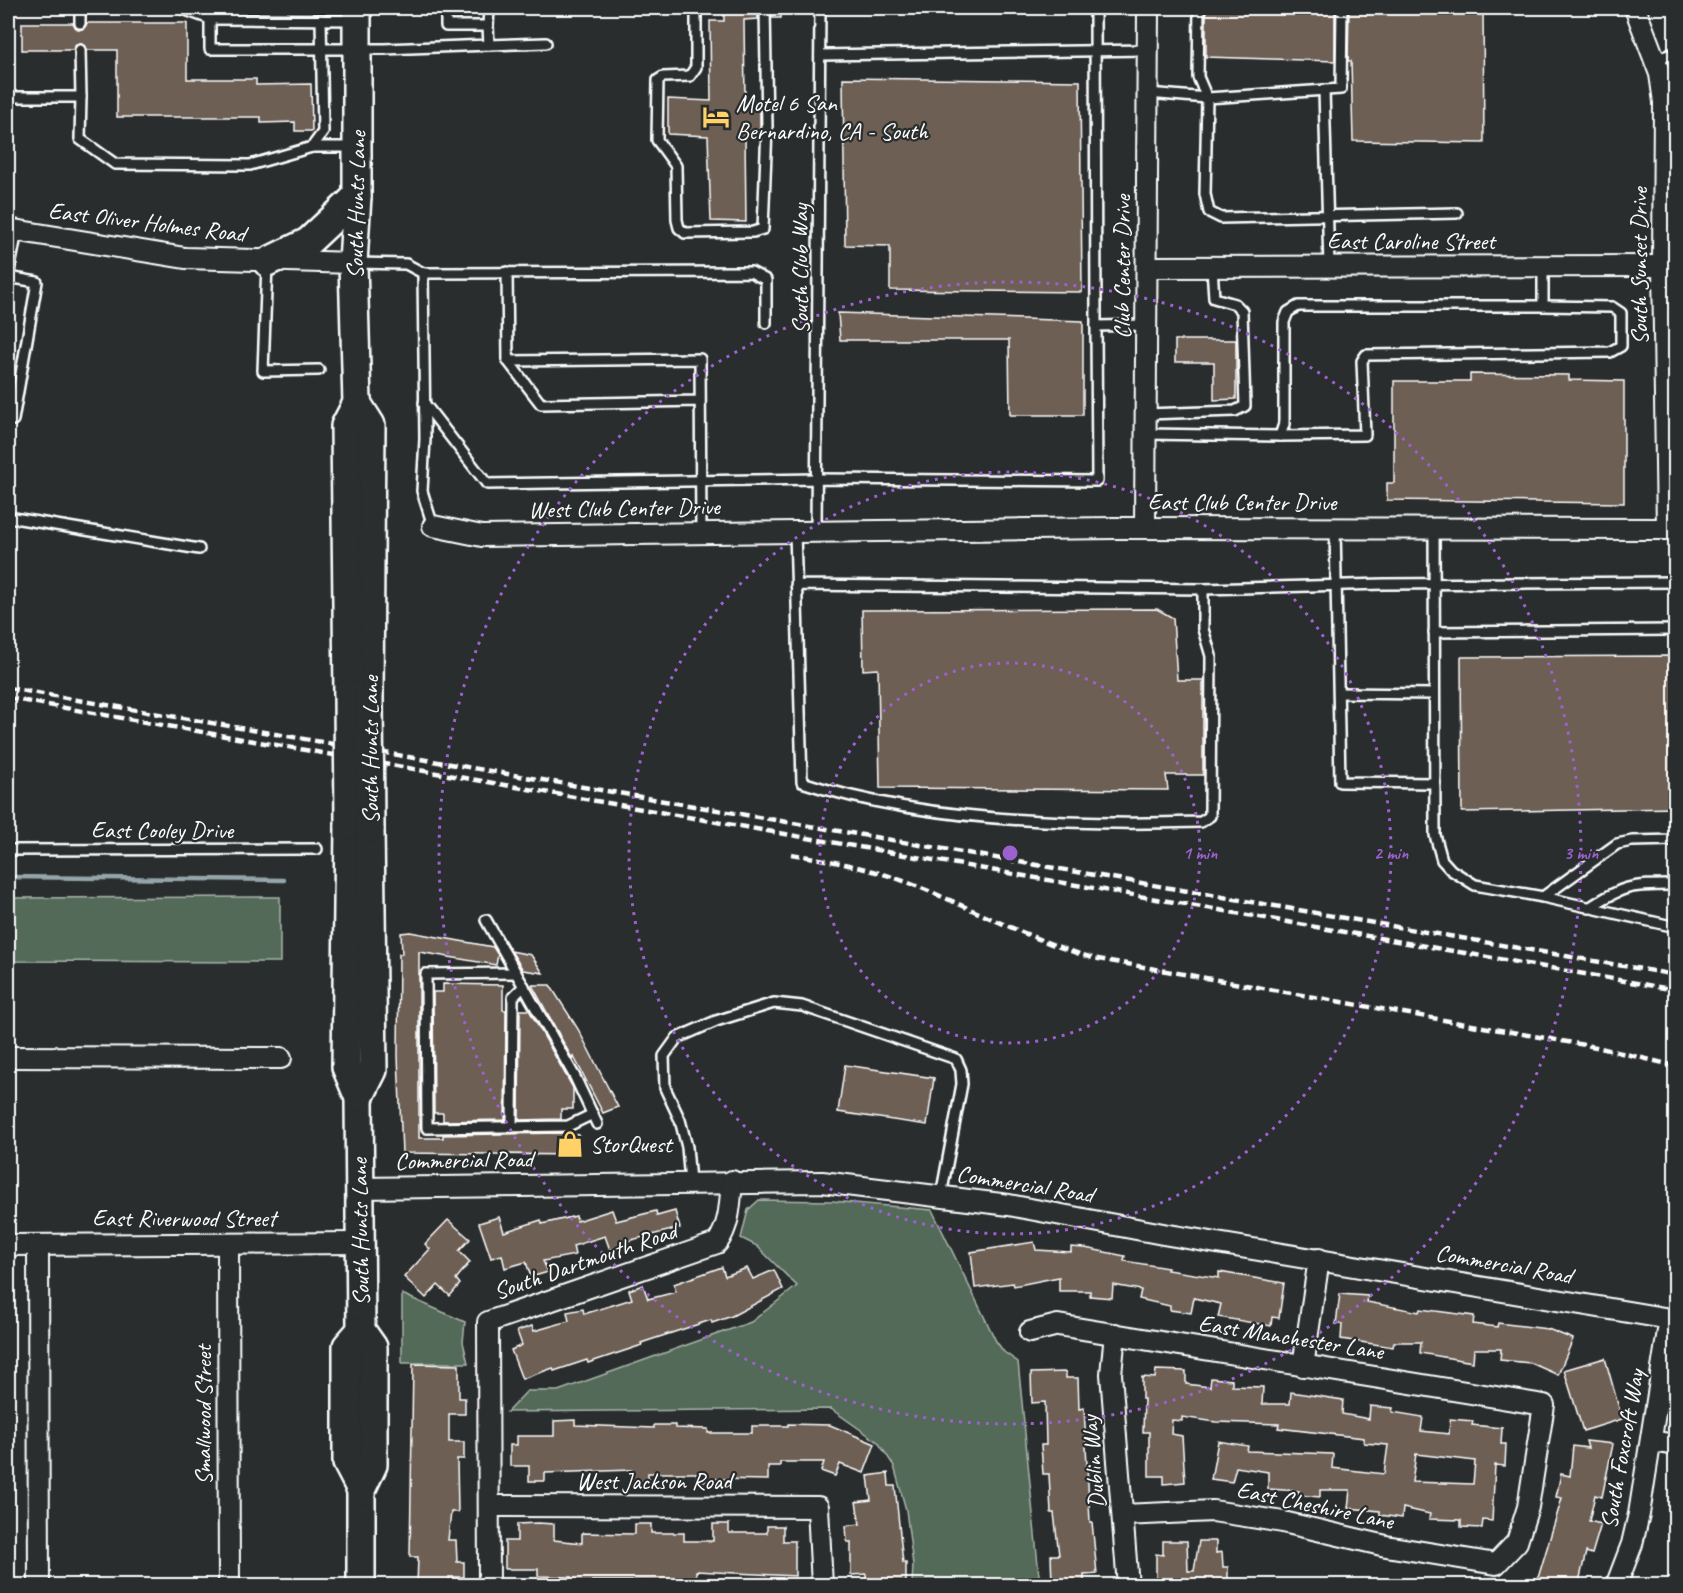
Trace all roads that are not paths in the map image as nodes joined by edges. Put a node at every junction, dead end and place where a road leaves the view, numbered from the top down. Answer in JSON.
{"nodes":[{"id":1,"x":80,"y":8,"type":"edge"},
{"id":2,"x":180,"y":8,"type":"edge"},
{"id":3,"x":446,"y":8,"type":"edge"},
{"id":4,"x":489,"y":8,"type":"edge"},
{"id":5,"x":696,"y":8,"type":"edge"},
{"id":6,"x":765,"y":8,"type":"edge"},
{"id":7,"x":820,"y":8,"type":"edge"},
{"id":8,"x":1095,"y":8,"type":"edge"},
{"id":9,"x":1148,"y":8,"type":"edge"},
{"id":10,"x":1199,"y":8,"type":"edge"},
{"id":11,"x":1342,"y":8,"type":"edge"},
{"id":12,"x":1635,"y":8,"type":"edge"},
{"id":13,"x":357,"y":14,"type":"edge"},
{"id":14,"x":210,"y":19,"type":"junction"},
{"id":15,"x":321,"y":19,"type":"junction"},
{"id":16,"x":80,"y":23,"type":"dead end"},
{"id":17,"x":446,"y":26,"type":"junction"},
{"id":18,"x":488,"y":26,"type":"junction"},
{"id":19,"x":546,"y":43,"type":"dead end"},
{"id":20,"x":447,"y":45,"type":"junction"},
{"id":21,"x":489,"y":45,"type":"junction"},
{"id":22,"x":321,"y":48,"type":"junction"},
{"id":23,"x":356,"y":48,"type":"junction"},
{"id":24,"x":80,"y":50,"type":"dead end"},
{"id":25,"x":1148,"y":50,"type":"junction"},
{"id":26,"x":1095,"y":51,"type":"junction"},
{"id":27,"x":1676,"y":53,"type":"edge"},
{"id":28,"x":820,"y":55,"type":"junction"},
{"id":29,"x":1655,"y":59,"type":"junction"},
{"id":30,"x":1324,"y":90,"type":"junction"},
{"id":31,"x":1148,"y":93,"type":"junction"},
{"id":32,"x":8,"y":97,"type":"edge"},
{"id":33,"x":81,"y":97,"type":"junction"},
{"id":34,"x":1207,"y":98,"type":"junction"},
{"id":35,"x":312,"y":147,"type":"junction"},
{"id":36,"x":357,"y":147,"type":"junction"},
{"id":37,"x":357,"y":196,"type":"junction"},
{"id":38,"x":1457,"y":213,"type":"dead end"},
{"id":39,"x":1328,"y":215,"type":"junction"},
{"id":40,"x":12,"y":230,"type":"edge"},
{"id":41,"x":267,"y":262,"type":"junction"},
{"id":42,"x":354,"y":263,"type":"junction"},
{"id":43,"x":1329,"y":266,"type":"junction"},
{"id":44,"x":1543,"y":266,"type":"junction"},
{"id":45,"x":1669,"y":266,"type":"edge"},
{"id":46,"x":1148,"y":267,"type":"junction"},
{"id":47,"x":1212,"y":267,"type":"junction"},
{"id":48,"x":507,"y":272,"type":"junction"},
{"id":49,"x":423,"y":273,"type":"junction"},
{"id":50,"x":8,"y":277,"type":"edge"},
{"id":51,"x":1543,"y":306,"type":"junction"},
{"id":52,"x":766,"y":322,"type":"dead end"},
{"id":53,"x":1147,"y":325,"type":"junction"},
{"id":54,"x":1096,"y":326,"type":"junction"},
{"id":55,"x":508,"y":361,"type":"junction"},
{"id":56,"x":319,"y":370,"type":"dead end"},
{"id":57,"x":700,"y":401,"type":"junction"},
{"id":58,"x":424,"y":402,"type":"junction"},
{"id":59,"x":1670,"y":408,"type":"edge"},
{"id":60,"x":1146,"y":414,"type":"junction"},
{"id":61,"x":8,"y":419,"type":"edge"},
{"id":62,"x":1146,"y":434,"type":"junction"},
{"id":63,"x":1280,"y":436,"type":"junction"},
{"id":64,"x":817,"y":479,"type":"junction"},
{"id":65,"x":700,"y":482,"type":"junction"},
{"id":66,"x":8,"y":517,"type":"edge"},
{"id":67,"x":433,"y":526,"type":"joint"},
{"id":68,"x":1145,"y":528,"type":"junction"},
{"id":69,"x":1335,"y":528,"type":"junction"},
{"id":70,"x":1434,"y":528,"type":"junction"},
{"id":71,"x":1667,"y":529,"type":"joint"},
{"id":72,"x":816,"y":530,"type":"junction"},
{"id":73,"x":795,"y":531,"type":"junction"},
{"id":74,"x":701,"y":532,"type":"junction"},
{"id":75,"x":199,"y":549,"type":"dead end"},
{"id":76,"x":1676,"y":582,"type":"edge"},
{"id":77,"x":1436,"y":583,"type":"junction"},
{"id":78,"x":796,"y":585,"type":"junction"},
{"id":79,"x":1337,"y":585,"type":"junction"},
{"id":80,"x":1203,"y":589,"type":"junction"},
{"id":81,"x":1676,"y":630,"type":"edge"},
{"id":82,"x":1434,"y":632,"type":"junction"},
{"id":83,"x":1339,"y":693,"type":"junction"},
{"id":84,"x":1434,"y":694,"type":"junction"},
{"id":85,"x":1435,"y":783,"type":"junction"},
{"id":86,"x":1676,"y":840,"type":"edge"},
{"id":87,"x":317,"y":849,"type":"dead end"},
{"id":88,"x":8,"y":850,"type":"edge"},
{"id":89,"x":1676,"y":885,"type":"edge"},
{"id":90,"x":1543,"y":897,"type":"junction"},
{"id":91,"x":1589,"y":909,"type":"junction"},
{"id":92,"x":486,"y":920,"type":"dead end"},
{"id":93,"x":1676,"y":927,"type":"edge"},
{"id":94,"x":516,"y":973,"type":"junction"},
{"id":95,"x":524,"y":986,"type":"junction"},
{"id":96,"x":8,"y":1058,"type":"edge"},
{"id":97,"x":281,"y":1058,"type":"dead end"},
{"id":98,"x":593,"y":1114,"type":"junction"},
{"id":99,"x":597,"y":1124,"type":"dead end"},
{"id":100,"x":512,"y":1127,"type":"junction"},
{"id":101,"x":732,"y":1181,"type":"junction"},
{"id":102,"x":690,"y":1182,"type":"junction"},
{"id":103,"x":358,"y":1188,"type":"junction"},
{"id":104,"x":941,"y":1196,"type":"junction"},
{"id":105,"x":361,"y":1243,"type":"junction"},
{"id":106,"x":8,"y":1245,"type":"edge"},
{"id":107,"x":38,"y":1245,"type":"junction"},
{"id":108,"x":228,"y":1245,"type":"junction"},
{"id":109,"x":1319,"y":1259,"type":"junction"},
{"id":110,"x":1672,"y":1319,"type":"edge"},
{"id":111,"x":1030,"y":1332,"type":"dead end"},
{"id":112,"x":1115,"y":1334,"type":"junction"},
{"id":113,"x":1303,"y":1366,"type":"junction"},
{"id":114,"x":1651,"y":1441,"type":"junction"},
{"id":115,"x":1676,"y":1445,"type":"edge"},
{"id":116,"x":489,"y":1506,"type":"junction"},
{"id":117,"x":1123,"y":1515,"type":"junction"},
{"id":118,"x":1496,"y":1564,"type":"joint"},
{"id":119,"x":39,"y":1586,"type":"edge"},
{"id":120,"x":229,"y":1586,"type":"edge"},
{"id":121,"x":361,"y":1586,"type":"edge"},
{"id":122,"x":489,"y":1586,"type":"edge"},
{"id":123,"x":822,"y":1586,"type":"edge"},
{"id":124,"x":1128,"y":1586,"type":"edge"},
{"id":125,"x":1616,"y":1586,"type":"edge"}],
"edges":[{"from":1,"to":16,"type":"lane"},
{"from":2,"to":14,"type":"lane"},
{"from":3,"to":17,"type":"lane"},
{"from":4,"to":18,"type":"lane"},
{"from":5,"to":6,"type":"lane"},
{"from":7,"to":28,"type":"lane","name":"South Club Way"},
{"from":8,"to":26,"type":"lane"},
{"from":9,"to":25,"type":"street","name":"Club Center Drive"},
{"from":10,"to":34,"type":"lane"},
{"from":11,"to":30,"type":"lane"},
{"from":12,"to":29,"type":"street","name":"South Sunset Drive"},
{"from":13,"to":15,"type":"lane"},
{"from":13,"to":23,"type":"main road","name":"South Hunts Lane"},
{"from":14,"to":15,"type":"lane"},
{"from":14,"to":22,"type":"lane"},
{"from":15,"to":22,"type":"lane"},
{"from":17,"to":18,"type":"lane"},
{"from":17,"to":20,"type":"lane"},
{"from":18,"to":21,"type":"lane"},
{"from":19,"to":21,"type":"lane"},
{"from":20,"to":21,"type":"lane"},
{"from":20,"to":23,"type":"lane"},
{"from":22,"to":23,"type":"lane"},
{"from":22,"to":35,"type":"lane"},
{"from":23,"to":36,"type":"main road","name":"South Hunts Lane"},
{"from":24,"to":33,"type":"lane"},
{"from":25,"to":26,"type":"lane"},
{"from":25,"to":31,"type":"street","name":"Club Center Drive"},
{"from":26,"to":28,"type":"lane"},
{"from":26,"to":54,"type":"lane"},
{"from":27,"to":29,"type":"lane"},
{"from":28,"to":64,"type":"lane","name":"South Club Way"},
{"from":29,"to":45,"type":"street","name":"South Sunset Drive"},
{"from":30,"to":34,"type":"lane"},
{"from":30,"to":39,"type":"lane"},
{"from":31,"to":34,"type":"lane"},
{"from":31,"to":46,"type":"street","name":"Club Center Drive"},
{"from":32,"to":33,"type":"lane"},
{"from":33,"to":35,"type":"lane"},
{"from":34,"to":39,"type":"lane"},
{"from":35,"to":36,"type":"lane"},
{"from":36,"to":37,"type":"main road","name":"South Hunts Lane"},
{"from":37,"to":41,"type":"main road"},
{"from":37,"to":42,"type":"main road","name":"South Hunts Lane"},
{"from":38,"to":39,"type":"lane"},
{"from":39,"to":43,"type":"lane"},
{"from":40,"to":41,"type":"street","name":"East Oliver Holmes Road"},
{"from":40,"to":50,"type":"lane"},
{"from":41,"to":42,"type":"street","name":"East Oliver Holmes Road"},
{"from":41,"to":56,"type":"lane"},
{"from":42,"to":49,"type":"lane"},
{"from":42,"to":103,"type":"main road","name":"South Hunts Lane","bridge":true},
{"from":43,"to":44,"type":"street","name":"East Caroline Street"},
{"from":43,"to":47,"type":"street","name":"East Caroline Street"},
{"from":44,"to":45,"type":"street","name":"East Caroline Street"},
{"from":44,"to":51,"type":"lane"},
{"from":45,"to":59,"type":"street","name":"South Sunset Drive"},
{"from":46,"to":47,"type":"street","name":"East Caroline Street"},
{"from":46,"to":53,"type":"street","name":"Club Center Drive"},
{"from":47,"to":60,"type":"lane"},
{"from":48,"to":49,"type":"lane"},
{"from":48,"to":52,"type":"lane"},
{"from":48,"to":55,"type":"lane"},
{"from":49,"to":58,"type":"lane"},
{"from":50,"to":61,"type":"lane"},
{"from":51,"to":63,"type":"lane"},
{"from":51,"to":63,"type":"lane"},
{"from":53,"to":54,"type":"lane"},
{"from":53,"to":60,"type":"street","name":"Club Center Drive"},
{"from":54,"to":64,"type":"lane"},
{"from":55,"to":57,"type":"lane"},
{"from":55,"to":57,"type":"lane"},
{"from":57,"to":65,"type":"lane"},
{"from":58,"to":65,"type":"lane"},
{"from":58,"to":67,"type":"lane"},
{"from":59,"to":71,"type":"street","name":"South Sunset Drive"},
{"from":60,"to":62,"type":"street","name":"Club Center Drive"},
{"from":62,"to":63,"type":"lane"},
{"from":62,"to":68,"type":"street","name":"Club Center Drive"},
{"from":64,"to":65,"type":"lane"},
{"from":64,"to":72,"type":"lane","name":"South Club Way"},
{"from":65,"to":74,"type":"lane"},
{"from":66,"to":75,"type":"lane"},
{"from":67,"to":74,"type":"street","name":"West Club Center Drive"},
{"from":68,"to":69,"type":"street","name":"East Club Center Drive"},
{"from":68,"to":72,"type":"street","name":"East Club Center Drive"},
{"from":69,"to":70,"type":"street","name":"East Club Center Drive"},
{"from":69,"to":79,"type":"lane"},
{"from":70,"to":71,"type":"street","name":"East Club Center Drive"},
{"from":70,"to":77,"type":"lane"},
{"from":72,"to":73,"type":"street","name":"West Club Center Drive"},
{"from":73,"to":74,"type":"street","name":"West Club Center Drive"},
{"from":73,"to":78,"type":"lane"},
{"from":76,"to":77,"type":"lane"},
{"from":77,"to":79,"type":"lane"},
{"from":77,"to":82,"type":"lane"},
{"from":78,"to":80,"type":"lane"},
{"from":78,"to":80,"type":"lane"},
{"from":79,"to":80,"type":"lane"},
{"from":79,"to":83,"type":"lane"},
{"from":81,"to":82,"type":"lane"},
{"from":82,"to":84,"type":"lane"},
{"from":83,"to":84,"type":"lane"},
{"from":83,"to":85,"type":"lane"},
{"from":84,"to":85,"type":"lane"},
{"from":85,"to":90,"type":"lane"},
{"from":86,"to":90,"type":"lane"},
{"from":87,"to":88,"type":"lane","name":"East Cooley Drive"},
{"from":89,"to":91,"type":"lane"},
{"from":90,"to":91,"type":"lane"},
{"from":91,"to":93,"type":"lane"},
{"from":92,"to":94,"type":"lane"},
{"from":94,"to":95,"type":"lane"},
{"from":94,"to":100,"type":"lane"},
{"from":95,"to":98,"type":"lane"},
{"from":95,"to":100,"type":"lane"},
{"from":96,"to":97,"type":"street"},
{"from":98,"to":99,"type":"lane"},
{"from":98,"to":100,"type":"lane"},
{"from":101,"to":102,"type":"street","name":"Commercial Road"},
{"from":101,"to":104,"type":"street","name":"Commercial Road"},
{"from":101,"to":116,"type":"street","name":"South Dartmouth Road"},
{"from":102,"to":103,"type":"street","name":"Commercial Road"},
{"from":102,"to":104,"type":"lane"},
{"from":103,"to":105,"type":"main road","name":"South Hunts Lane"},
{"from":104,"to":109,"type":"street","name":"Commercial Road"},
{"from":105,"to":108,"type":"street","name":"East Riverwood Street"},
{"from":105,"to":121,"type":"main road","name":"South Hunts Lane"},
{"from":106,"to":107,"type":"street","name":"East Riverwood Street"},
{"from":107,"to":108,"type":"street","name":"East Riverwood Street"},
{"from":107,"to":119,"type":"street"},
{"from":108,"to":120,"type":"street","name":"Smallwood Street"},
{"from":109,"to":110,"type":"street","name":"Commercial Road"},
{"from":109,"to":113,"type":"street"},
{"from":110,"to":114,"type":"street","name":"South Foxcroft Way"},
{"from":111,"to":112,"type":"street","name":"East Manchester Lane"},
{"from":112,"to":113,"type":"street","name":"East Manchester Lane"},
{"from":112,"to":117,"type":"street","name":"Dublin Way"},
{"from":113,"to":118,"type":"street","name":"East Manchester Lane"},
{"from":114,"to":115,"type":"street"},
{"from":114,"to":125,"type":"street","name":"South Foxcroft Way"},
{"from":116,"to":122,"type":"street","name":"South Dartmouth Road"},
{"from":116,"to":123,"type":"street","name":"West Jackson Road"},
{"from":117,"to":118,"type":"street","name":"East Cheshire Lane"},
{"from":117,"to":124,"type":"street","name":"Dublin Way"}]}
